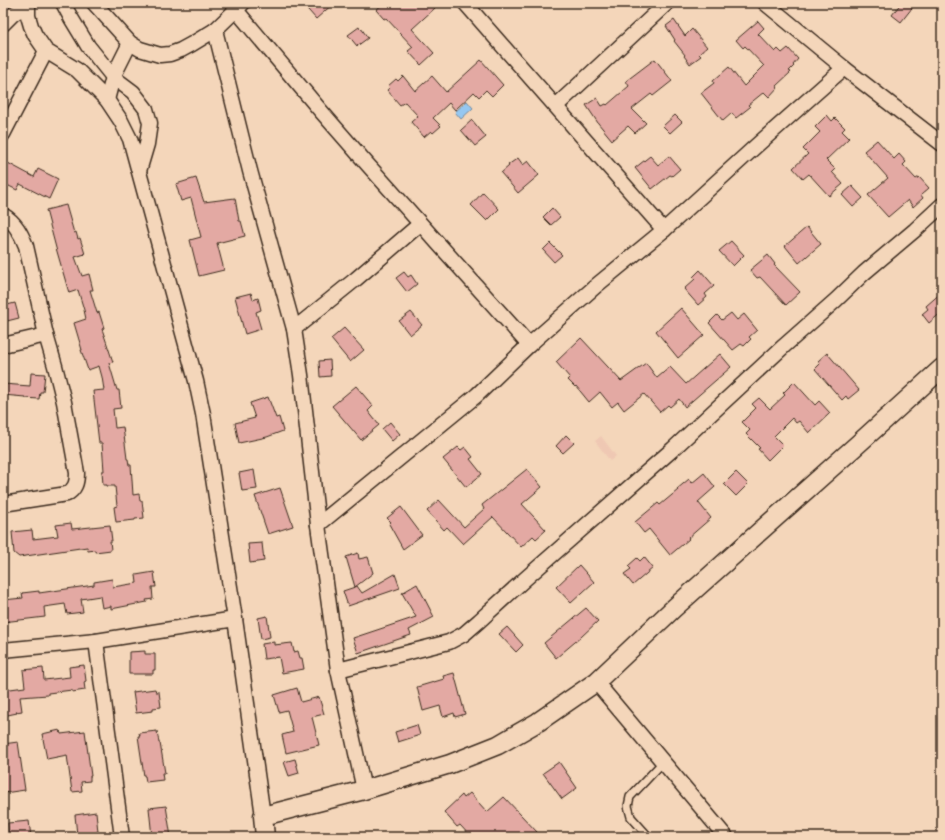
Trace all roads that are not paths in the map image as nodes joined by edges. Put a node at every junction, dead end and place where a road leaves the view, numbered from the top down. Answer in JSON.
{"nodes":[{"id":1,"x":63,"y":3,"type":"edge"},
{"id":2,"x":94,"y":3,"type":"edge"},
{"id":3,"x":667,"y":3,"type":"edge"},
{"id":4,"x":765,"y":3,"type":"edge"},
{"id":5,"x":28,"y":4,"type":"edge"},
{"id":6,"x":471,"y":5,"type":"edge"},
{"id":7,"x":240,"y":7,"type":"edge"},
{"id":8,"x":3,"y":24,"type":"edge"},
{"id":9,"x":215,"y":30,"type":"junction"},
{"id":10,"x":130,"y":43,"type":"junction"},
{"id":11,"x":46,"y":50,"type":"junction"},
{"id":12,"x":844,"y":68,"type":"junction"},
{"id":13,"x":113,"y":77,"type":"junction"},
{"id":14,"x":107,"y":100,"type":"junction"},
{"id":15,"x":556,"y":106,"type":"junction"},
{"id":16,"x":3,"y":134,"type":"edge"},
{"id":17,"x":942,"y":144,"type":"edge"},
{"id":18,"x":139,"y":171,"type":"junction"},
{"id":19,"x":942,"y":205,"type":"edge"},
{"id":20,"x":3,"y":216,"type":"edge"},
{"id":21,"x":420,"y":224,"type":"junction"},
{"id":22,"x":664,"y":230,"type":"junction"},
{"id":23,"x":294,"y":329,"type":"junction"},
{"id":24,"x":46,"y":335,"type":"junction"},
{"id":25,"x":3,"y":345,"type":"edge"},
{"id":26,"x":529,"y":345,"type":"junction"},
{"id":27,"x":942,"y":368,"type":"edge"},
{"id":28,"x":3,"y":504,"type":"edge"},
{"id":29,"x":318,"y":525,"type":"junction"},
{"id":30,"x":236,"y":619,"type":"junction"},
{"id":31,"x":96,"y":641,"type":"junction"},
{"id":32,"x":3,"y":650,"type":"edge"},
{"id":33,"x":338,"y":670,"type":"junction"},
{"id":34,"x":596,"y":682,"type":"junction"},
{"id":35,"x":663,"y":762,"type":"junction"},
{"id":36,"x":364,"y":790,"type":"junction"},
{"id":37,"x":263,"y":816,"type":"junction"},
{"id":38,"x":122,"y":837,"type":"edge"},
{"id":39,"x":265,"y":837,"type":"edge"},
{"id":40,"x":649,"y":837,"type":"edge"},
{"id":41,"x":726,"y":837,"type":"edge"}],
"edges":[{"from":1,"to":13,"type":"street"},
{"from":2,"to":10,"type":"street"},
{"from":3,"to":15,"type":"street"},
{"from":4,"to":12,"type":"street"},
{"from":5,"to":8,"type":"street"},
{"from":5,"to":11,"type":"street"},
{"from":6,"to":15,"type":"street"},
{"from":7,"to":9,"type":"street"},
{"from":7,"to":21,"type":"street"},
{"from":9,"to":10,"type":"street"},
{"from":9,"to":23,"type":"street"},
{"from":10,"to":13,"type":"street"},
{"from":11,"to":14,"type":"street"},
{"from":11,"to":16,"type":"street"},
{"from":12,"to":17,"type":"street"},
{"from":12,"to":22,"type":"street"},
{"from":13,"to":14,"type":"street"},
{"from":13,"to":18,"type":"street"},
{"from":14,"to":18,"type":"street"},
{"from":15,"to":22,"type":"street"},
{"from":18,"to":30,"type":"street"},
{"from":19,"to":33,"type":"street"},
{"from":20,"to":24,"type":"street"},
{"from":21,"to":23,"type":"street"},
{"from":21,"to":26,"type":"street"},
{"from":22,"to":26,"type":"street"},
{"from":23,"to":29,"type":"street"},
{"from":24,"to":25,"type":"street"},
{"from":24,"to":28,"type":"street"},
{"from":26,"to":29,"type":"street"},
{"from":27,"to":34,"type":"street"},
{"from":29,"to":33,"type":"street"},
{"from":30,"to":31,"type":"street"},
{"from":30,"to":37,"type":"street"},
{"from":31,"to":32,"type":"street"},
{"from":31,"to":38,"type":"street"},
{"from":33,"to":36,"type":"street"},
{"from":34,"to":35,"type":"street"},
{"from":34,"to":36,"type":"street"},
{"from":35,"to":40,"type":"lane"},
{"from":35,"to":41,"type":"street"},
{"from":36,"to":37,"type":"street"},
{"from":37,"to":39,"type":"street"}]}
